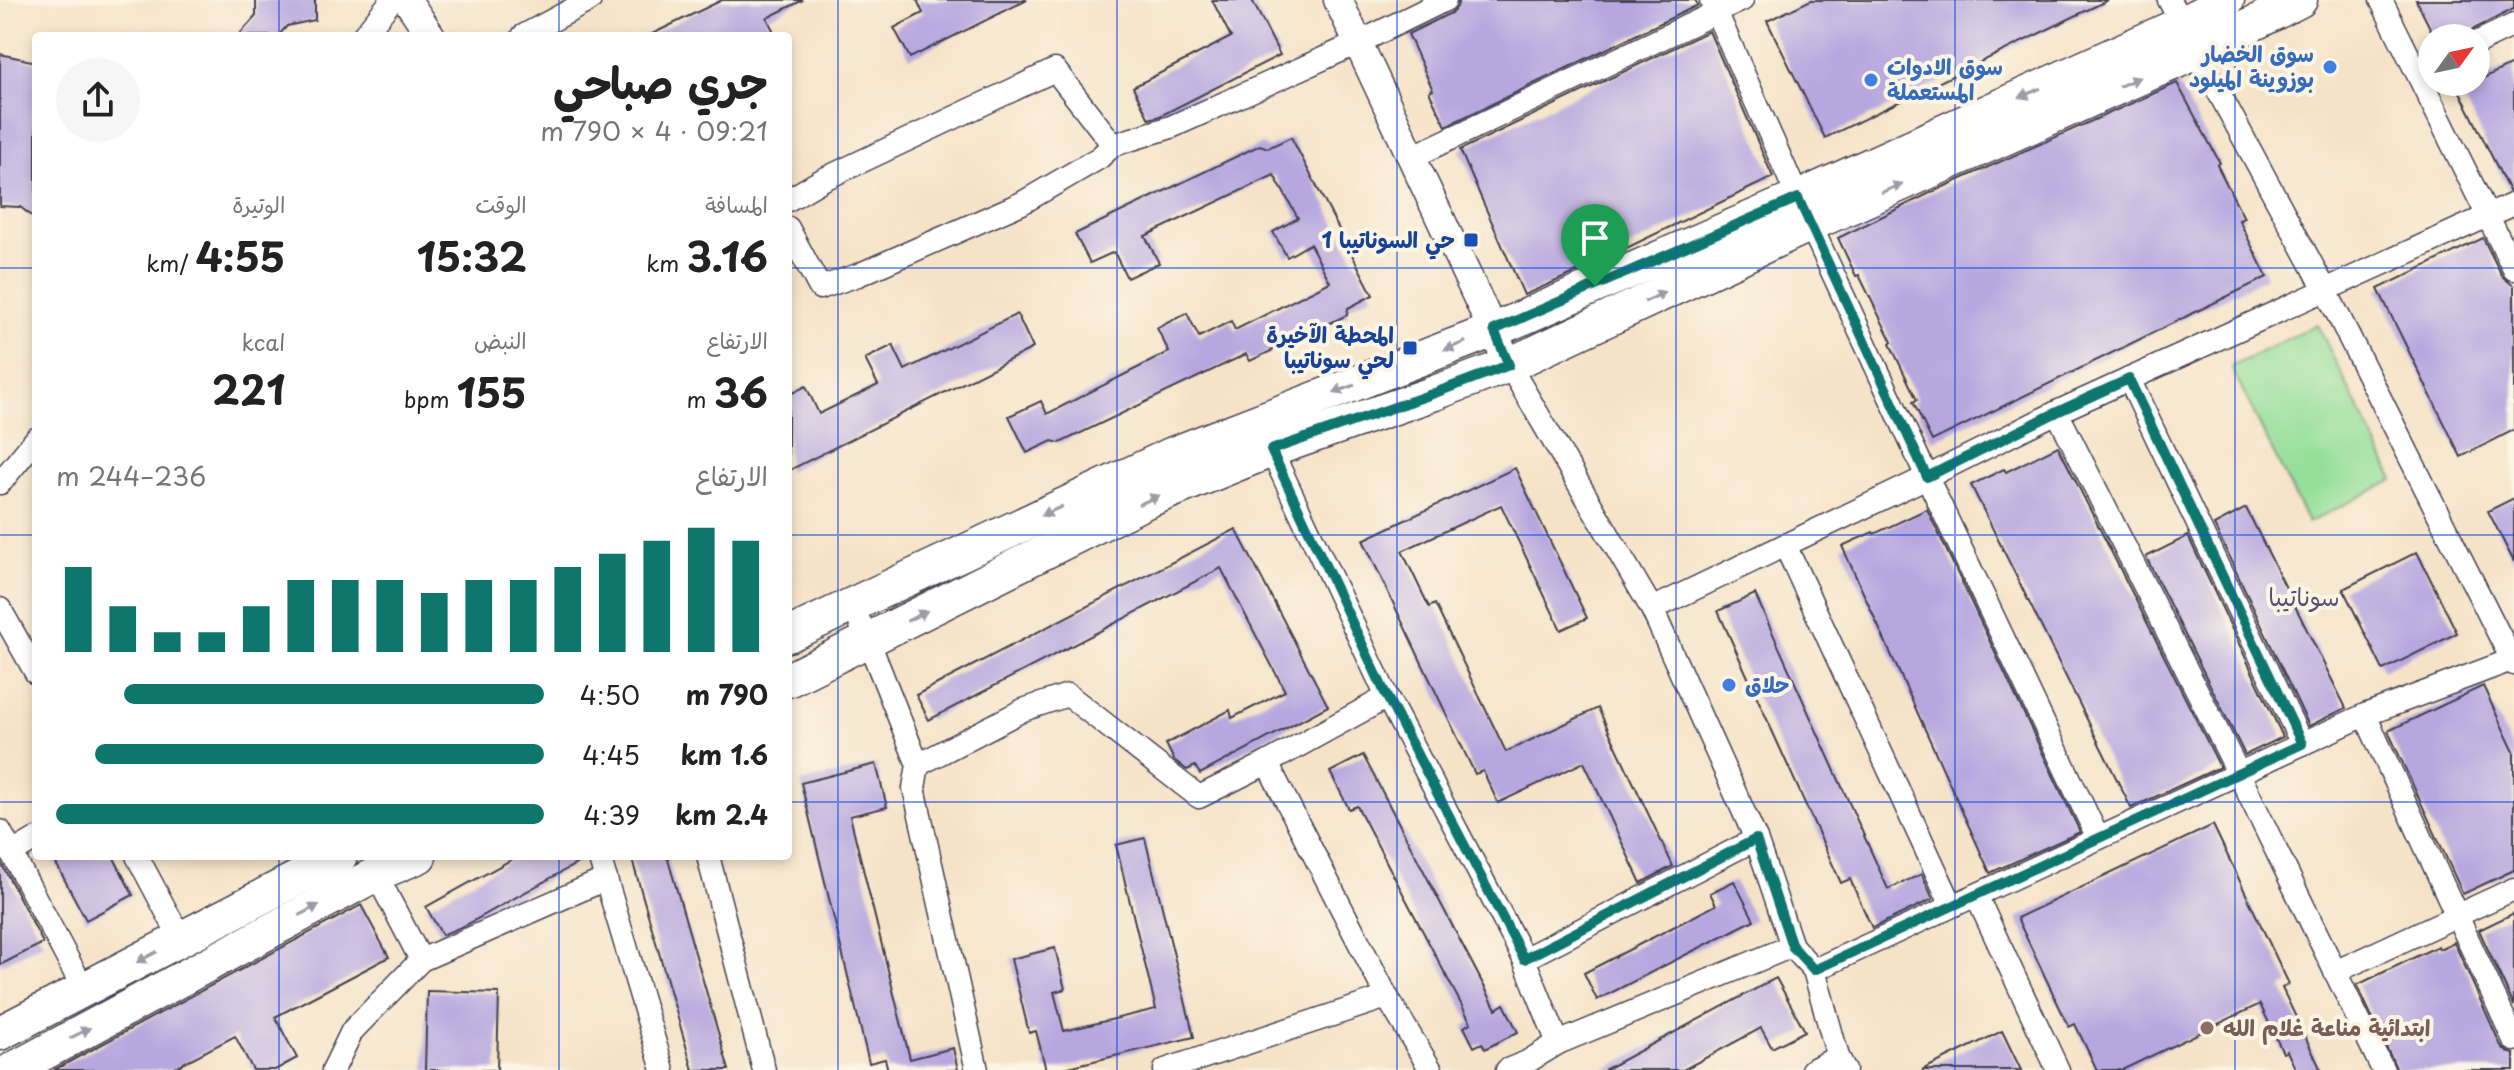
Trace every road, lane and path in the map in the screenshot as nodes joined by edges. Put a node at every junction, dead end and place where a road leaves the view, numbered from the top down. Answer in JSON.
{"nodes":[{"id":1,"x":392,"y":0,"type":"edge"},
{"id":2,"x":407,"y":0,"type":"edge"},
{"id":3,"x":590,"y":0,"type":"edge"},
{"id":4,"x":1338,"y":0,"type":"edge"},
{"id":5,"x":1445,"y":0,"type":"edge"},
{"id":6,"x":1742,"y":0,"type":"edge"},
{"id":7,"x":2227,"y":0,"type":"edge"},
{"id":8,"x":2300,"y":0,"type":"edge"},
{"id":9,"x":2381,"y":0,"type":"edge"},
{"id":10,"x":1714,"y":6,"type":"edge"},
{"id":11,"x":2514,"y":25,"type":"edge"},
{"id":12,"x":2182,"y":26,"type":"edge"},
{"id":13,"x":366,"y":32,"type":"edge"},
{"id":14,"x":428,"y":32,"type":"edge"},
{"id":15,"x":530,"y":32,"type":"edge"},
{"id":16,"x":2490,"y":36,"type":"edge"},
{"id":17,"x":1358,"y":43,"type":"junction"},
{"id":18,"x":2418,"y":58,"type":"edge"},
{"id":19,"x":2437,"y":96,"type":"edge"},
{"id":20,"x":1113,"y":145,"type":"junction"},
{"id":21,"x":1412,"y":157,"type":"junction"},
{"id":22,"x":792,"y":198,"type":"edge"},
{"id":23,"x":2514,"y":204,"type":"edge"},
{"id":24,"x":1804,"y":211,"type":"junction"},
{"id":25,"x":2490,"y":217,"type":"junction"},
{"id":26,"x":792,"y":236,"type":"edge"},
{"id":27,"x":2514,"y":269,"type":"edge"},
{"id":28,"x":2326,"y":291,"type":"junction"},
{"id":29,"x":1494,"y":330,"type":"junction"},
{"id":30,"x":1509,"y":365,"type":"junction"},
{"id":31,"x":2129,"y":379,"type":"junction"},
{"id":32,"x":2057,"y":412,"type":"junction"},
{"id":33,"x":32,"y":444,"type":"edge"},
{"id":34,"x":1271,"y":450,"type":"junction"},
{"id":35,"x":1927,"y":477,"type":"junction"},
{"id":36,"x":0,"y":483,"type":"edge"},
{"id":37,"x":1785,"y":545,"type":"junction"},
{"id":38,"x":852,"y":605,"type":"junction"},
{"id":39,"x":1652,"y":609,"type":"junction"},
{"id":40,"x":2,"y":618,"type":"edge"},
{"id":41,"x":792,"y":633,"type":"edge"},
{"id":42,"x":868,"y":640,"type":"junction"},
{"id":43,"x":2513,"y":661,"type":"edge"},
{"id":44,"x":32,"y":667,"type":"edge"},
{"id":45,"x":792,"y":678,"type":"edge"},
{"id":46,"x":1387,"y":697,"type":"junction"},
{"id":47,"x":2365,"y":715,"type":"junction"},
{"id":48,"x":2302,"y":744,"type":"junction"},
{"id":49,"x":1267,"y":763,"type":"junction"},
{"id":50,"x":918,"y":765,"type":"junction"},
{"id":51,"x":2239,"y":774,"type":"junction"},
{"id":52,"x":0,"y":831,"type":"edge"},
{"id":53,"x":2098,"y":838,"type":"junction"},
{"id":54,"x":1756,"y":839,"type":"junction"},
{"id":55,"x":32,"y":841,"type":"edge"},
{"id":56,"x":12,"y":853,"type":"junction"},
{"id":57,"x":139,"y":860,"type":"edge"},
{"id":58,"x":332,"y":860,"type":"edge"},
{"id":59,"x":409,"y":860,"type":"edge"},
{"id":60,"x":600,"y":860,"type":"edge"},
{"id":61,"x":706,"y":860,"type":"edge"},
{"id":62,"x":376,"y":874,"type":"junction"},
{"id":63,"x":606,"y":879,"type":"junction"},
{"id":64,"x":2514,"y":889,"type":"edge"},
{"id":65,"x":1976,"y":895,"type":"junction"},
{"id":66,"x":1952,"y":906,"type":"junction"},
{"id":67,"x":2457,"y":913,"type":"junction"},
{"id":68,"x":181,"y":939,"type":"junction"},
{"id":69,"x":1792,"y":946,"type":"junction"},
{"id":70,"x":1524,"y":959,"type":"junction"},
{"id":71,"x":421,"y":960,"type":"junction"},
{"id":72,"x":1814,"y":970,"type":"junction"},
{"id":73,"x":2335,"y":972,"type":"junction"},
{"id":74,"x":84,"y":990,"type":"junction"},
{"id":75,"x":1387,"y":997,"type":"junction"},
{"id":76,"x":0,"y":1033,"type":"edge"},
{"id":77,"x":2514,"y":1040,"type":"edge"},
{"id":78,"x":1558,"y":1043,"type":"junction"},
{"id":79,"x":1841,"y":1063,"type":"edge"},
{"id":80,"x":1522,"y":1067,"type":"edge"},
{"id":81,"x":12,"y":1070,"type":"edge"},
{"id":82,"x":333,"y":1070,"type":"edge"},
{"id":83,"x":663,"y":1070,"type":"edge"},
{"id":84,"x":764,"y":1070,"type":"edge"},
{"id":85,"x":977,"y":1070,"type":"edge"},
{"id":86,"x":1165,"y":1070,"type":"edge"},
{"id":87,"x":1431,"y":1070,"type":"edge"},
{"id":88,"x":1812,"y":1070,"type":"edge"},
{"id":89,"x":2058,"y":1070,"type":"edge"},
{"id":90,"x":2383,"y":1070,"type":"edge"}],
"edges":[{"from":1,"to":13,"type":"street"},
{"from":2,"to":14,"type":"street"},
{"from":3,"to":15,"type":"street"},
{"from":4,"to":17,"type":"street"},
{"from":5,"to":17,"type":"street"},
{"from":6,"to":10,"type":"street"},
{"from":7,"to":12,"type":"main road"},
{"from":8,"to":12,"type":"main road"},
{"from":9,"to":18,"type":"street"},
{"from":10,"to":21,"type":"street"},
{"from":10,"to":24,"type":"street"},
{"from":11,"to":16,"type":"street"},
{"from":12,"to":24,"type":"main road"},
{"from":12,"to":28,"type":"street"},
{"from":17,"to":20,"type":"street"},
{"from":17,"to":21,"type":"street"},
{"from":19,"to":25,"type":"street"},
{"from":20,"to":22,"type":"street"},
{"from":20,"to":26,"type":"street"},
{"from":21,"to":29,"type":"street"},
{"from":23,"to":25,"type":"street"},
{"from":24,"to":29,"type":"main road"},
{"from":30,"to":24,"type":"main road","one_way":true},
{"from":24,"to":35,"type":"street"},
{"from":25,"to":27,"type":"street"},
{"from":25,"to":28,"type":"street"},
{"from":28,"to":31,"type":"street"},
{"from":28,"to":43,"type":"street"},
{"from":29,"to":30,"type":"street"},
{"from":29,"to":38,"type":"main road","one_way":true},
{"from":30,"to":34,"type":"main road"},
{"from":30,"to":39,"type":"street"},
{"from":31,"to":32,"type":"street"},
{"from":31,"to":48,"type":"street"},
{"from":32,"to":35,"type":"street"},
{"from":32,"to":51,"type":"street"},
{"from":33,"to":36,"type":"street"},
{"from":42,"to":34,"type":"main road","one_way":true},
{"from":34,"to":46,"type":"street"},
{"from":35,"to":37,"type":"street"},
{"from":35,"to":53,"type":"street"},
{"from":37,"to":39,"type":"street"},
{"from":37,"to":66,"type":"street"},
{"from":38,"to":41,"type":"main road"},
{"from":38,"to":42,"type":"street"},
{"from":39,"to":54,"type":"street"},
{"from":40,"to":44,"type":"street"},
{"from":42,"to":45,"type":"main road"},
{"from":42,"to":50,"type":"street"},
{"from":43,"to":47,"type":"street"},
{"from":46,"to":49,"type":"street"},
{"from":46,"to":70,"type":"street"},
{"from":47,"to":48,"type":"street"},
{"from":47,"to":67,"type":"street"},
{"from":48,"to":51,"type":"street"},
{"from":49,"to":50,"type":"street"},
{"from":49,"to":75,"type":"street"},
{"from":50,"to":85,"type":"street"},
{"from":51,"to":53,"type":"street"},
{"from":51,"to":73,"type":"street"},
{"from":52,"to":56,"type":"street"},
{"from":53,"to":65,"type":"street"},
{"from":54,"to":69,"type":"street"},
{"from":54,"to":70,"type":"street"},
{"from":55,"to":56,"type":"street"},
{"from":56,"to":74,"type":"street"},
{"from":57,"to":68,"type":"street"},
{"from":58,"to":68,"type":"main road"},
{"from":59,"to":62,"type":"main road"},
{"from":60,"to":63,"type":"street"},
{"from":61,"to":84,"type":"street"},
{"from":62,"to":71,"type":"street"},
{"from":81,"to":62,"type":"main road","one_way":true},
{"from":63,"to":71,"type":"street"},
{"from":63,"to":83,"type":"street"},
{"from":64,"to":67,"type":"street"},
{"from":65,"to":66,"type":"street"},
{"from":65,"to":89,"type":"street"},
{"from":66,"to":72,"type":"street"},
{"from":67,"to":73,"type":"street"},
{"from":67,"to":77,"type":"street"},
{"from":68,"to":74,"type":"main road","one_way":true},
{"from":69,"to":72,"type":"street"},
{"from":69,"to":78,"type":"street"},
{"from":70,"to":78,"type":"street"},
{"from":71,"to":82,"type":"street"},
{"from":72,"to":79,"type":"street"},
{"from":73,"to":90,"type":"street"},
{"from":74,"to":76,"type":"main road"},
{"from":75,"to":86,"type":"street"},
{"from":75,"to":87,"type":"street"},
{"from":78,"to":80,"type":"street"},
{"from":79,"to":88,"type":"street"}]}
